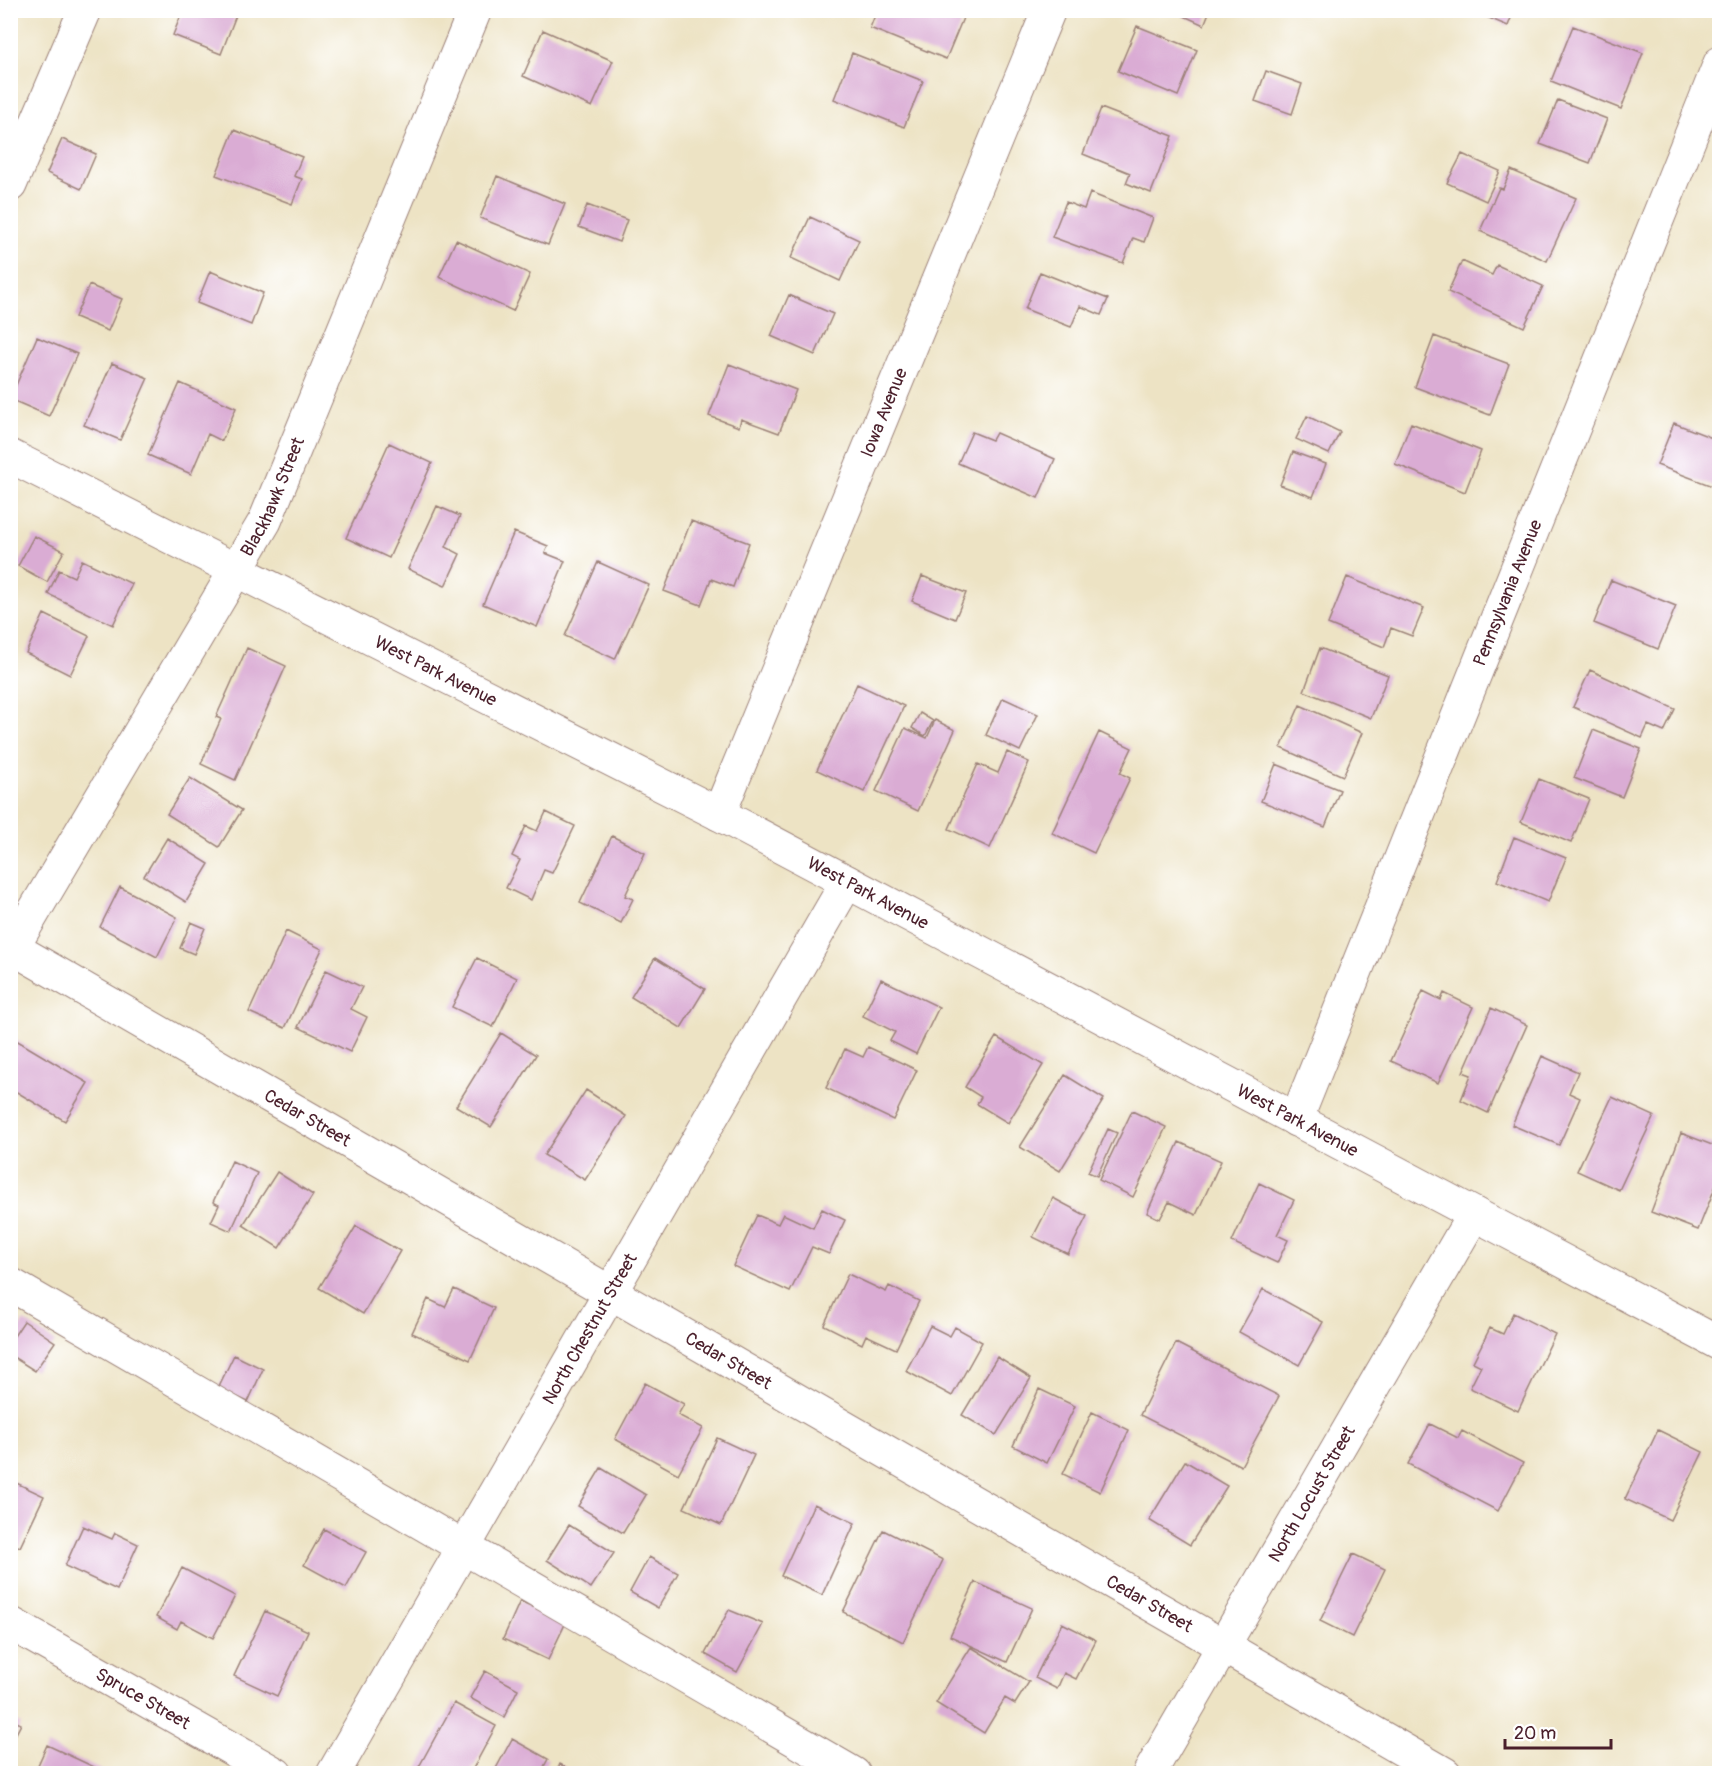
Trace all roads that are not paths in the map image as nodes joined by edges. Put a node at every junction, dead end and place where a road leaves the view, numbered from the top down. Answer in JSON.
{"nodes":[{"id":1,"x":85,"y":10,"type":"edge"},
{"id":2,"x":475,"y":10,"type":"edge"},
{"id":3,"x":1048,"y":10,"type":"edge"},
{"id":4,"x":1719,"y":63,"type":"edge"},
{"id":5,"x":10,"y":185,"type":"edge"},
{"id":6,"x":10,"y":456,"type":"edge"},
{"id":7,"x":235,"y":570,"type":"junction"},
{"id":8,"x":719,"y":814,"type":"junction"},
{"id":9,"x":847,"y":882,"type":"junction"},
{"id":10,"x":12,"y":950,"type":"edge"},
{"id":11,"x":1296,"y":1120,"type":"junction"},
{"id":12,"x":1474,"y":1214,"type":"junction"},
{"id":13,"x":10,"y":1284,"type":"edge"},
{"id":14,"x":610,"y":1293,"type":"junction"},
{"id":15,"x":1719,"y":1344,"type":"edge"},
{"id":16,"x":464,"y":1547,"type":"junction"},
{"id":17,"x":10,"y":1623,"type":"edge"},
{"id":18,"x":1224,"y":1645,"type":"junction"},
{"id":19,"x":276,"y":1773,"type":"edge"},
{"id":20,"x":333,"y":1773,"type":"edge"},
{"id":21,"x":854,"y":1773,"type":"edge"},
{"id":22,"x":1149,"y":1773,"type":"edge"},
{"id":23,"x":1445,"y":1773,"type":"edge"}],
"edges":[{"from":1,"to":5,"type":"street"},
{"from":2,"to":7,"type":"street","name":"Blackhawk Street"},
{"from":3,"to":8,"type":"street","name":"Iowa Avenue"},
{"from":4,"to":11,"type":"street","name":"Pennsylvania Avenue"},
{"from":6,"to":7,"type":"street","name":"West Park Avenue"},
{"from":7,"to":8,"type":"street","name":"West Park Avenue"},
{"from":7,"to":10,"type":"street","name":"Blackhawk Street"},
{"from":8,"to":9,"type":"street","name":"West Park Avenue"},
{"from":9,"to":11,"type":"street","name":"West Park Avenue"},
{"from":9,"to":14,"type":"street","name":"North Chestnut Street"},
{"from":10,"to":14,"type":"street","name":"Cedar Street"},
{"from":11,"to":12,"type":"street","name":"West Park Avenue"},
{"from":12,"to":15,"type":"street","name":"West Park Avenue"},
{"from":12,"to":18,"type":"street","name":"North Locust Street"},
{"from":13,"to":16,"type":"street"},
{"from":14,"to":16,"type":"street","name":"North Chestnut Street"},
{"from":14,"to":18,"type":"street","name":"Cedar Street"},
{"from":16,"to":20,"type":"street","name":"North Chestnut Street"},
{"from":16,"to":21,"type":"street"},
{"from":17,"to":19,"type":"street","name":"Spruce Street"},
{"from":18,"to":22,"type":"street","name":"North Locust Street"},
{"from":18,"to":23,"type":"street","name":"Cedar Street"}]}
